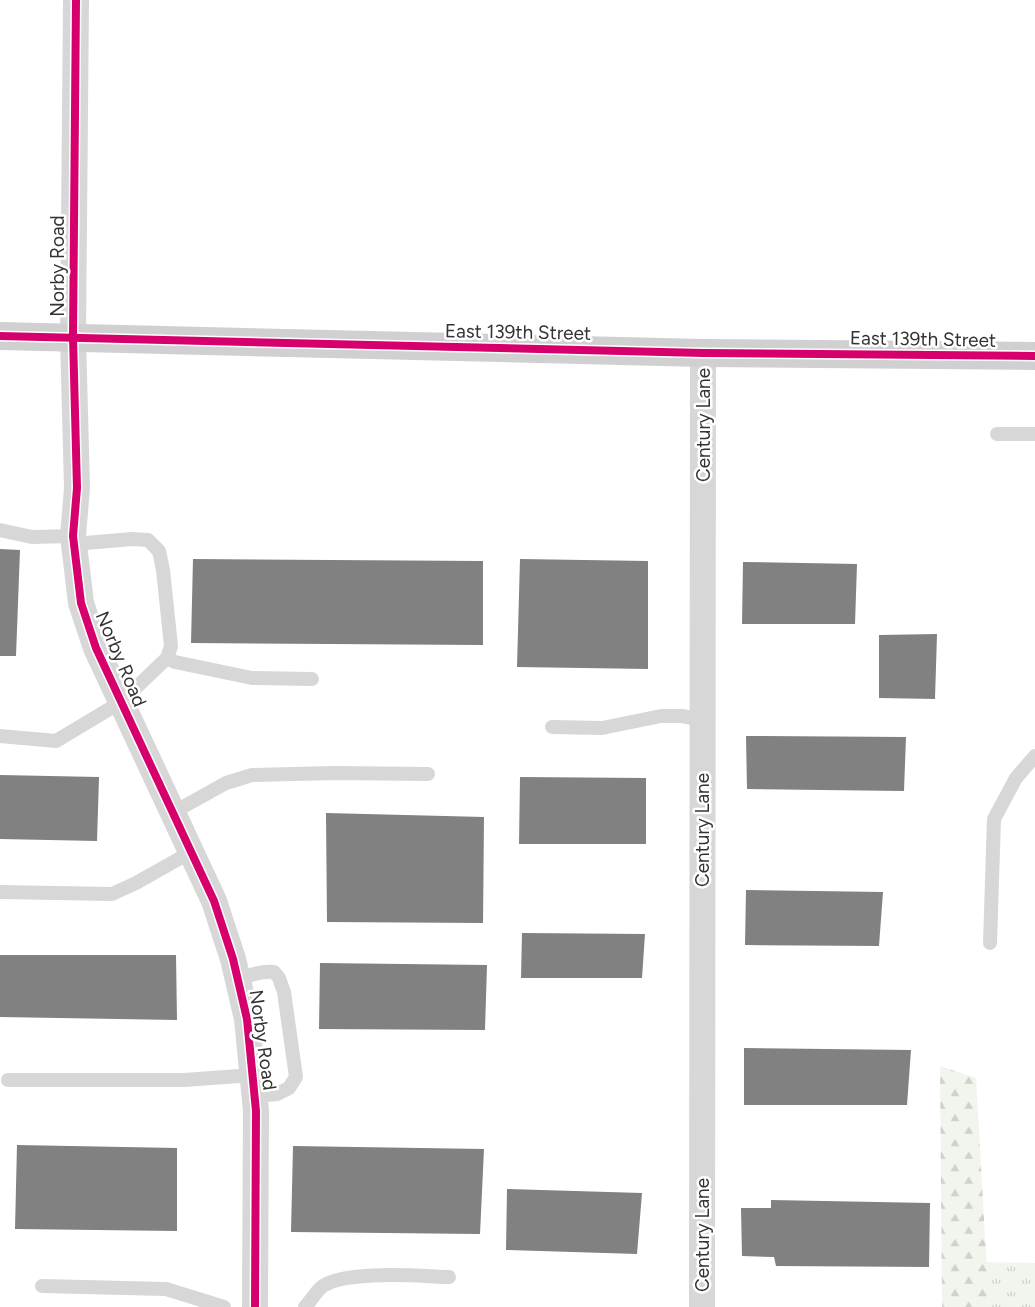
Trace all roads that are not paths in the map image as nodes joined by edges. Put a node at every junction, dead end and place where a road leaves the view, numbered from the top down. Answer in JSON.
{"nodes":[{"id":1,"x":76,"y":0,"type":"edge"},
{"id":2,"x":0,"y":336,"type":"edge"},
{"id":3,"x":73,"y":337,"type":"junction"},
{"id":4,"x":704,"y":353,"type":"junction"},
{"id":5,"x":1035,"y":356,"type":"edge"},
{"id":6,"x":998,"y":434,"type":"dead end"},
{"id":7,"x":1035,"y":434,"type":"edge"},
{"id":8,"x":0,"y":530,"type":"edge"},
{"id":9,"x":73,"y":540,"type":"junction"},
{"id":10,"x":167,"y":658,"type":"junction"},
{"id":11,"x":312,"y":679,"type":"dead end"},
{"id":12,"x":121,"y":702,"type":"junction"},
{"id":13,"x":703,"y":720,"type":"junction"},
{"id":14,"x":552,"y":727,"type":"dead end"},
{"id":15,"x":0,"y":736,"type":"edge"},
{"id":16,"x":1035,"y":756,"type":"edge"},
{"id":17,"x":428,"y":774,"type":"dead end"},
{"id":18,"x":172,"y":813,"type":"junction"},
{"id":19,"x":191,"y":852,"type":"junction"},
{"id":20,"x":0,"y":892,"type":"edge"},
{"id":21,"x":990,"y":943,"type":"dead end"},
{"id":22,"x":238,"y":981,"type":"junction"},
{"id":23,"x":8,"y":1080,"type":"dead end"},
{"id":24,"x":254,"y":1086,"type":"junction"},
{"id":25,"x":449,"y":1277,"type":"dead end"},
{"id":26,"x":42,"y":1286,"type":"dead end"},
{"id":27,"x":224,"y":1307,"type":"edge"},
{"id":28,"x":255,"y":1307,"type":"edge"},
{"id":29,"x":305,"y":1307,"type":"edge"},
{"id":30,"x":702,"y":1307,"type":"edge"}],
"edges":[{"from":1,"to":3,"type":"street","name":"Norby Road"},
{"from":2,"to":3,"type":"street","name":"East 139th Street"},
{"from":3,"to":4,"type":"street","name":"East 139th Street"},
{"from":3,"to":9,"type":"street","name":"Norby Road"},
{"from":4,"to":5,"type":"street","name":"East 139th Street"},
{"from":4,"to":13,"type":"street","name":"Century Lane"},
{"from":6,"to":7,"type":"lane"},
{"from":8,"to":9,"type":"lane"},
{"from":9,"to":10,"type":"lane"},
{"from":9,"to":12,"type":"street","name":"Norby Road"},
{"from":10,"to":11,"type":"lane"},
{"from":10,"to":12,"type":"lane"},
{"from":12,"to":15,"type":"lane"},
{"from":12,"to":18,"type":"street","name":"Norby Road"},
{"from":13,"to":14,"type":"lane"},
{"from":13,"to":30,"type":"street","name":"Century Lane"},
{"from":16,"to":21,"type":"lane"},
{"from":17,"to":18,"type":"lane"},
{"from":18,"to":19,"type":"street","name":"Norby Road"},
{"from":19,"to":20,"type":"lane"},
{"from":19,"to":22,"type":"street","name":"Norby Road"},
{"from":22,"to":24,"type":"street","name":"Norby Road"},
{"from":22,"to":24,"type":"lane"},
{"from":23,"to":24,"type":"lane"},
{"from":24,"to":28,"type":"street","name":"Norby Road"},
{"from":25,"to":29,"type":"lane"},
{"from":26,"to":27,"type":"lane"}]}
